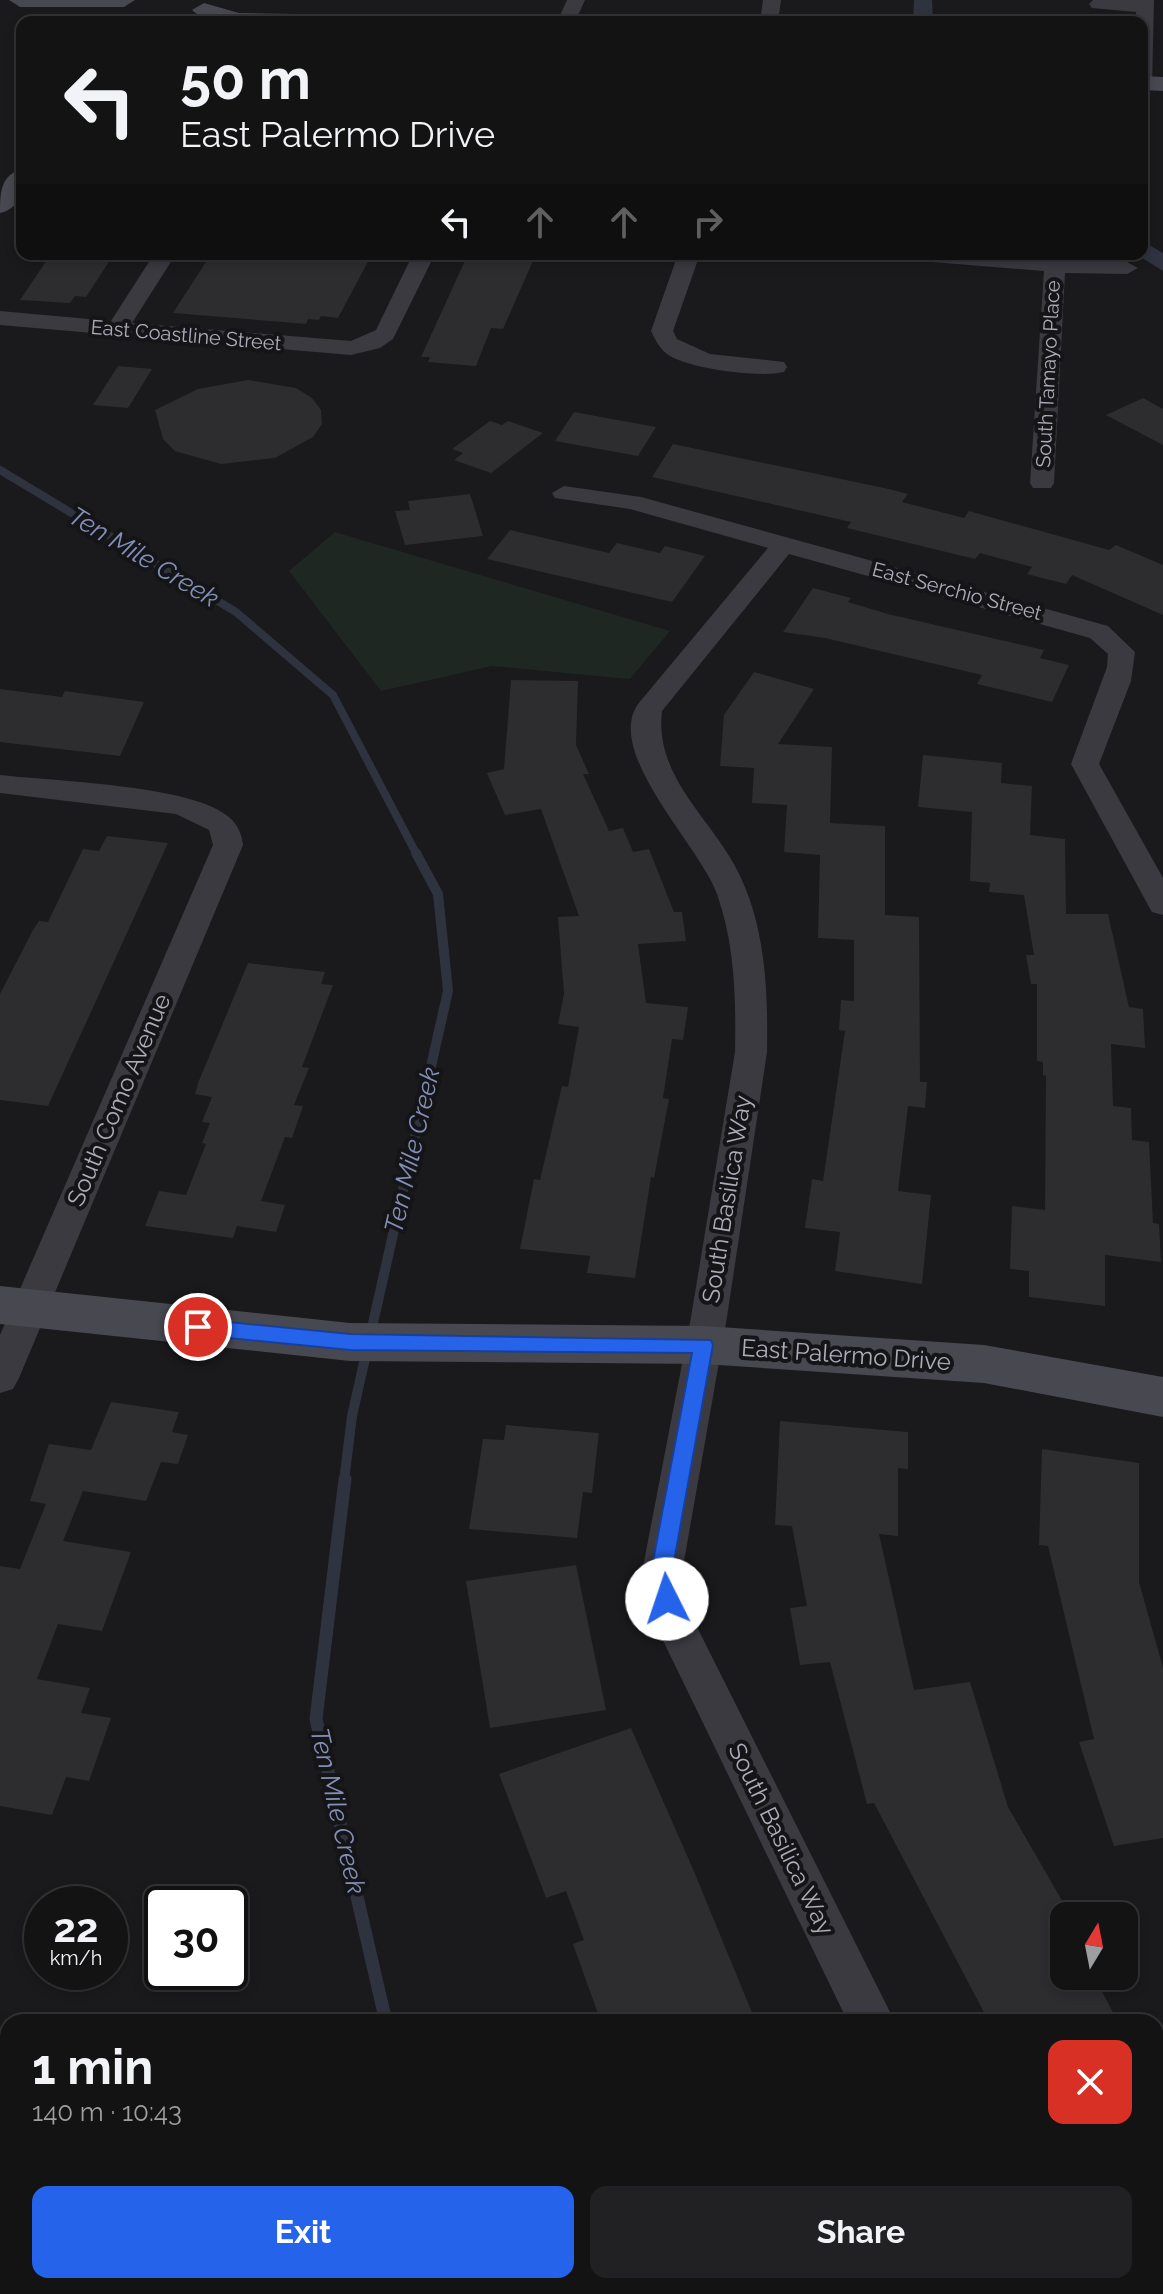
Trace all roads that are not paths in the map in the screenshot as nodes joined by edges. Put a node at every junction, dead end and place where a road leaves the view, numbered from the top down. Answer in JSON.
{"nodes":[{"id":1,"x":20,"y":0,"type":"edge"},
{"id":2,"x":127,"y":0,"type":"edge"},
{"id":3,"x":1145,"y":3,"type":"edge"},
{"id":4,"x":1098,"y":4,"type":"dead end"},
{"id":5,"x":199,"y":8,"type":"edge"},
{"id":6,"x":0,"y":9,"type":"edge"},
{"id":7,"x":79,"y":16,"type":"edge"},
{"id":8,"x":98,"y":16,"type":"edge"},
{"id":9,"x":228,"y":16,"type":"edge"},
{"id":10,"x":1148,"y":51,"type":"edge"},
{"id":11,"x":1150,"y":83,"type":"edge"},
{"id":12,"x":16,"y":185,"type":"edge"},
{"id":13,"x":0,"y":205,"type":"edge"},
{"id":14,"x":161,"y":260,"type":"edge"},
{"id":15,"x":421,"y":260,"type":"edge"},
{"id":16,"x":687,"y":260,"type":"edge"},
{"id":17,"x":982,"y":260,"type":"edge"},
{"id":18,"x":1055,"y":266,"type":"junction"},
{"id":19,"x":1127,"y":268,"type":"dead end"},
{"id":20,"x":0,"y":318,"type":"edge"},
{"id":21,"x":117,"y":328,"type":"junction"},
{"id":22,"x":776,"y":367,"type":"dead end"},
{"id":23,"x":1042,"y":483,"type":"dead end"},
{"id":24,"x":564,"y":493,"type":"dead end"},
{"id":25,"x":784,"y":544,"type":"junction"},
{"id":26,"x":0,"y":784,"type":"edge"},
{"id":27,"x":1163,"y":905,"type":"edge"},
{"id":28,"x":15,"y":1306,"type":"edge"},
{"id":29,"x":704,"y":1345,"type":"junction"},
{"id":30,"x":0,"y":1378,"type":"edge"},
{"id":31,"x":1163,"y":1397,"type":"edge"},
{"id":32,"x":868,"y":2014,"type":"edge"}],
"edges":[{"from":1,"to":2,"type":"street"},
{"from":2,"to":8,"type":"street"},
{"from":3,"to":4,"type":"street"},
{"from":5,"to":9,"type":"street"},
{"from":6,"to":7,"type":"street"},
{"from":10,"to":11,"type":"street"},
{"from":12,"to":13,"type":"street"},
{"from":14,"to":21,"type":"street"},
{"from":15,"to":21,"type":"street","name":"East Coastline Street"},
{"from":16,"to":22,"type":"street"},
{"from":17,"to":18,"type":"street"},
{"from":18,"to":19,"type":"street"},
{"from":18,"to":23,"type":"street","name":"South Tamayo Place"},
{"from":20,"to":21,"type":"street","name":"East Coastline Street"},
{"from":24,"to":25,"type":"street","name":"East Serchio Street"},
{"from":25,"to":27,"type":"street","name":"East Serchio Street"},
{"from":25,"to":29,"type":"street","name":"South Basilica Way"},
{"from":26,"to":28,"type":"street","name":"South Como Avenue"},
{"from":28,"to":29,"type":"street","name":"East Palermo Drive"},
{"from":28,"to":30,"type":"street","name":"South Como Avenue"},
{"from":29,"to":31,"type":"street","name":"East Palermo Drive"},
{"from":29,"to":32,"type":"street","name":"South Basilica Way"}]}
